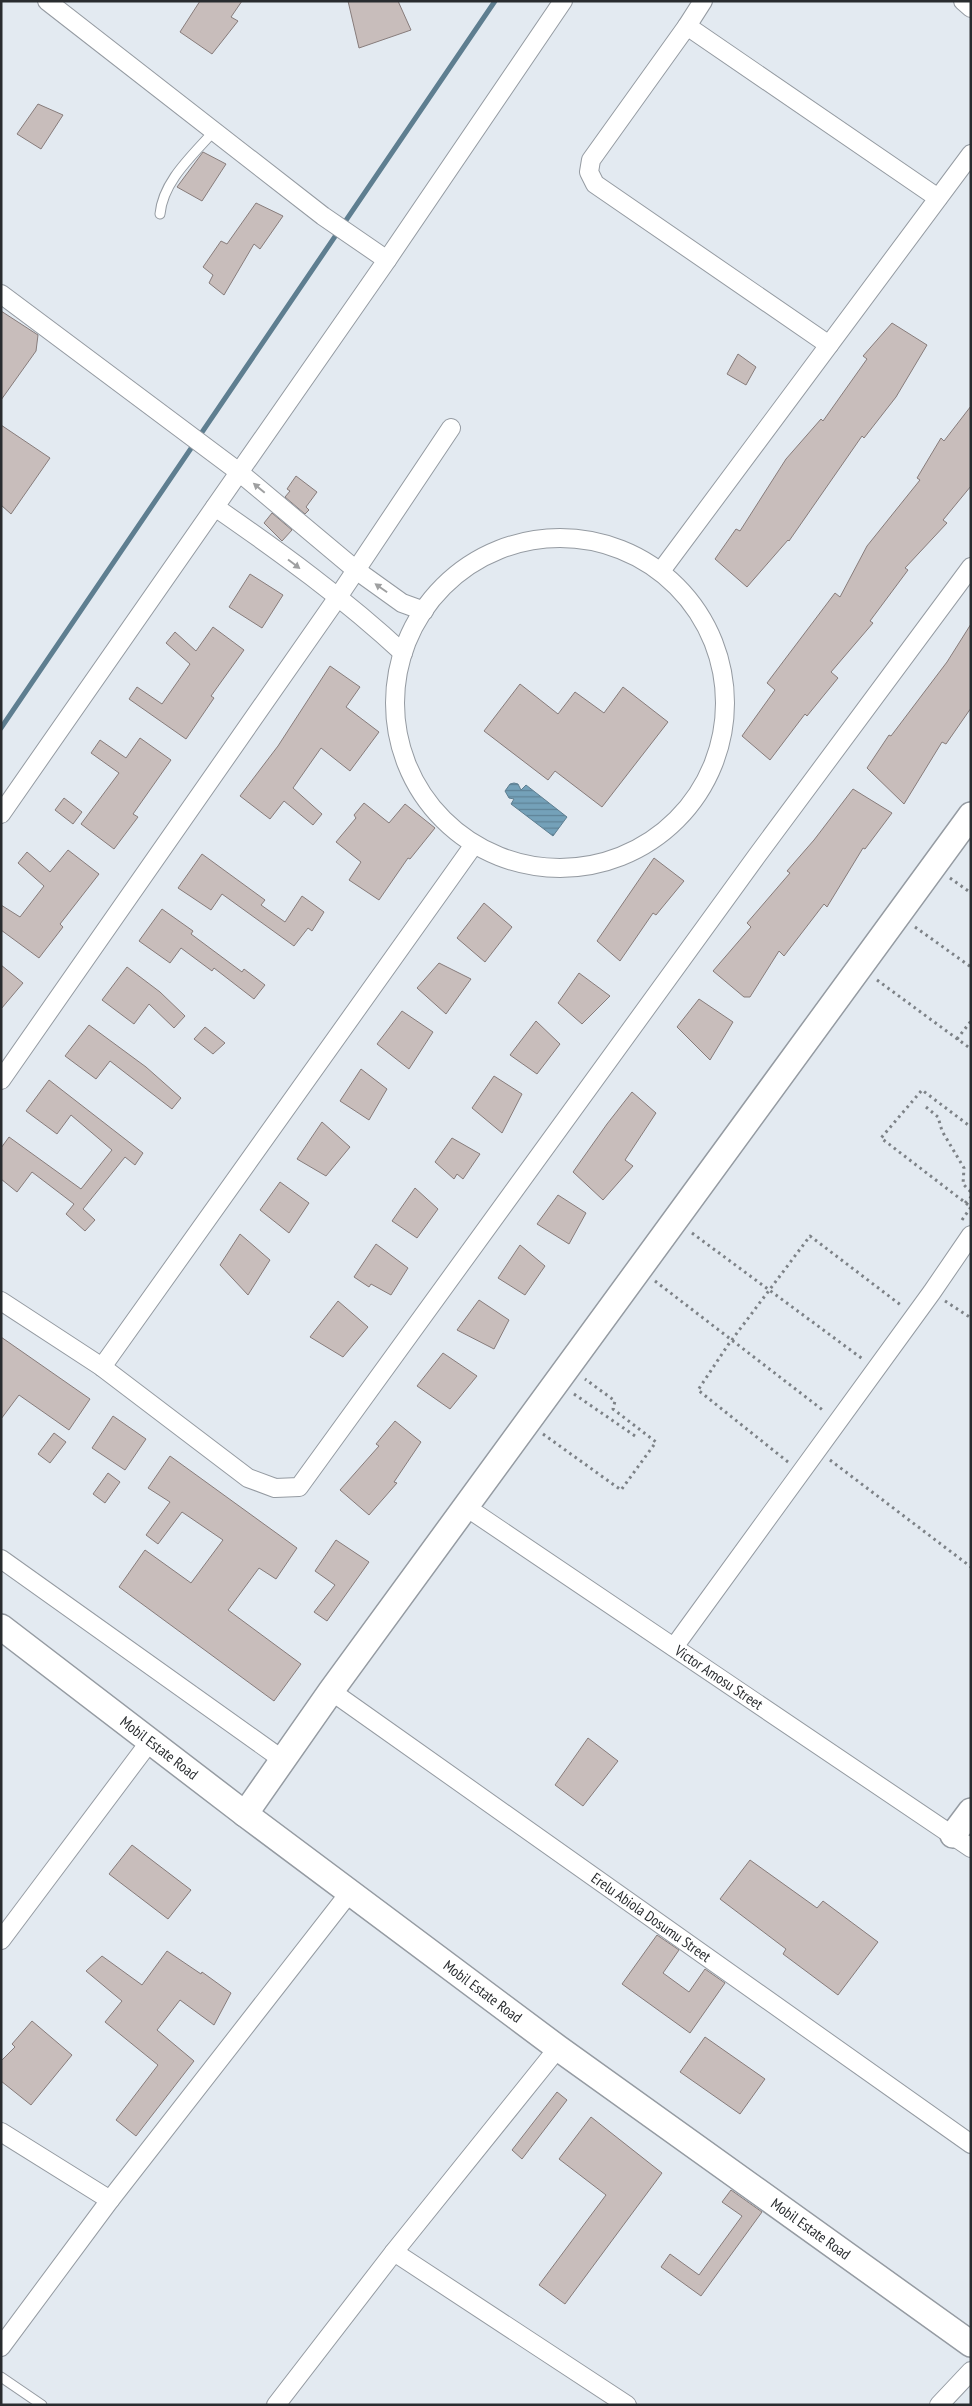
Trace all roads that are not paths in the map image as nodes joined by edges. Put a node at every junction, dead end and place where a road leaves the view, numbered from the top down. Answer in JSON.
{"nodes":[{"id":1,"x":47,"y":1,"type":"edge"},
{"id":2,"x":563,"y":1,"type":"edge"},
{"id":3,"x":703,"y":1,"type":"edge"},
{"id":4,"x":963,"y":1,"type":"edge"},
{"id":5,"x":971,"y":8,"type":"edge"},
{"id":6,"x":687,"y":26,"type":"junction"},
{"id":7,"x":214,"y":131,"type":"junction"},
{"id":8,"x":971,"y":154,"type":"edge"},
{"id":9,"x":938,"y":198,"type":"junction"},
{"id":10,"x":160,"y":214,"type":"dead end"},
{"id":11,"x":387,"y":260,"type":"junction"},
{"id":12,"x":1,"y":294,"type":"edge"},
{"id":13,"x":829,"y":345,"type":"junction"},
{"id":14,"x":451,"y":428,"type":"dead end"},
{"id":15,"x":239,"y":472,"type":"junction"},
{"id":16,"x":215,"y":507,"type":"junction"},
{"id":17,"x":971,"y":567,"type":"edge"},
{"id":18,"x":356,"y":570,"type":"junction"},
{"id":19,"x":662,"y":571,"type":"junction"},
{"id":20,"x":338,"y":597,"type":"junction"},
{"id":21,"x":424,"y":611,"type":"junction"},
{"id":22,"x":402,"y":653,"type":"junction"},
{"id":23,"x":1,"y":814,"type":"edge"},
{"id":24,"x":971,"y":815,"type":"edge"},
{"id":25,"x":474,"y":846,"type":"junction"},
{"id":26,"x":1,"y":1080,"type":"edge"},
{"id":27,"x":965,"y":1229,"type":"edge"},
{"id":28,"x":1,"y":1301,"type":"edge"},
{"id":29,"x":102,"y":1367,"type":"junction"},
{"id":30,"x":466,"y":1507,"type":"junction"},
{"id":31,"x":1,"y":1559,"type":"edge"},
{"id":32,"x":1,"y":1627,"type":"edge"},
{"id":33,"x":674,"y":1647,"type":"junction"},
{"id":34,"x":331,"y":1691,"type":"junction"},
{"id":35,"x":151,"y":1740,"type":"junction"},
{"id":36,"x":283,"y":1760,"type":"junction"},
{"id":37,"x":971,"y":1810,"type":"edge"},
{"id":38,"x":245,"y":1814,"type":"junction"},
{"id":39,"x":962,"y":1841,"type":"edge"},
{"id":40,"x":350,"y":1892,"type":"junction"},
{"id":41,"x":1,"y":1940,"type":"edge"},
{"id":42,"x":558,"y":2048,"type":"junction"},
{"id":43,"x":1,"y":2132,"type":"edge"},
{"id":44,"x":971,"y":2144,"type":"edge"},
{"id":45,"x":110,"y":2200,"type":"junction"},
{"id":46,"x":394,"y":2252,"type":"junction"},
{"id":47,"x":971,"y":2344,"type":"edge"},
{"id":48,"x":1,"y":2347,"type":"edge"},
{"id":49,"x":971,"y":2372,"type":"edge"},
{"id":50,"x":1,"y":2377,"type":"edge"},
{"id":51,"x":42,"y":2405,"type":"edge"},
{"id":52,"x":276,"y":2405,"type":"edge"},
{"id":53,"x":627,"y":2405,"type":"edge"},
{"id":54,"x":939,"y":2405,"type":"edge"}],
"edges":[{"from":1,"to":7,"type":"street"},
{"from":2,"to":11,"type":"street"},
{"from":3,"to":6,"type":"street"},
{"from":4,"to":5,"type":"street"},
{"from":6,"to":9,"type":"street"},
{"from":6,"to":13,"type":"street"},
{"from":7,"to":10,"type":"lane"},
{"from":7,"to":11,"type":"street"},
{"from":8,"to":9,"type":"street"},
{"from":9,"to":13,"type":"street"},
{"from":11,"to":15,"type":"street"},
{"from":12,"to":15,"type":"street"},
{"from":13,"to":19,"type":"street"},
{"from":14,"to":18,"type":"street"},
{"from":15,"to":16,"type":"street"},
{"from":18,"to":15,"type":"street","one_way":true},
{"from":16,"to":20,"type":"street","one_way":true},
{"from":16,"to":23,"type":"street"},
{"from":17,"to":29,"type":"street"},
{"from":18,"to":20,"type":"street"},
{"from":21,"to":18,"type":"street","one_way":true},
{"from":19,"to":21,"type":"street"},
{"from":19,"to":25,"type":"street"},
{"from":20,"to":22,"type":"street"},
{"from":20,"to":26,"type":"street"},
{"from":21,"to":22,"type":"street"},
{"from":22,"to":25,"type":"street"},
{"from":24,"to":30,"type":"street"},
{"from":25,"to":29,"type":"street"},
{"from":27,"to":33,"type":"street"},
{"from":28,"to":29,"type":"street"},
{"from":30,"to":33,"type":"street","name":"Victor Amosu Street"},
{"from":30,"to":34,"type":"street"},
{"from":31,"to":36,"type":"street"},
{"from":32,"to":35,"type":"street","name":"Mobil Estate Road"},
{"from":33,"to":39,"type":"street","name":"Victor Amosu Street"},
{"from":34,"to":36,"type":"street"},
{"from":34,"to":44,"type":"street","name":"Erelu Abiola Dosumu Street"},
{"from":35,"to":38,"type":"street","name":"Mobil Estate Road"},
{"from":35,"to":41,"type":"street"},
{"from":36,"to":38,"type":"street"},
{"from":37,"to":39,"type":"street"},
{"from":38,"to":40,"type":"street","name":"Mobil Estate Road"},
{"from":40,"to":42,"type":"street","name":"Mobil Estate Road"},
{"from":40,"to":45,"type":"street"},
{"from":42,"to":46,"type":"street"},
{"from":42,"to":47,"type":"street","name":"Mobil Estate Road"},
{"from":43,"to":45,"type":"street"},
{"from":45,"to":48,"type":"street"},
{"from":46,"to":52,"type":"street"},
{"from":46,"to":53,"type":"street"},
{"from":49,"to":54,"type":"street"},
{"from":50,"to":51,"type":"lane"}]}
